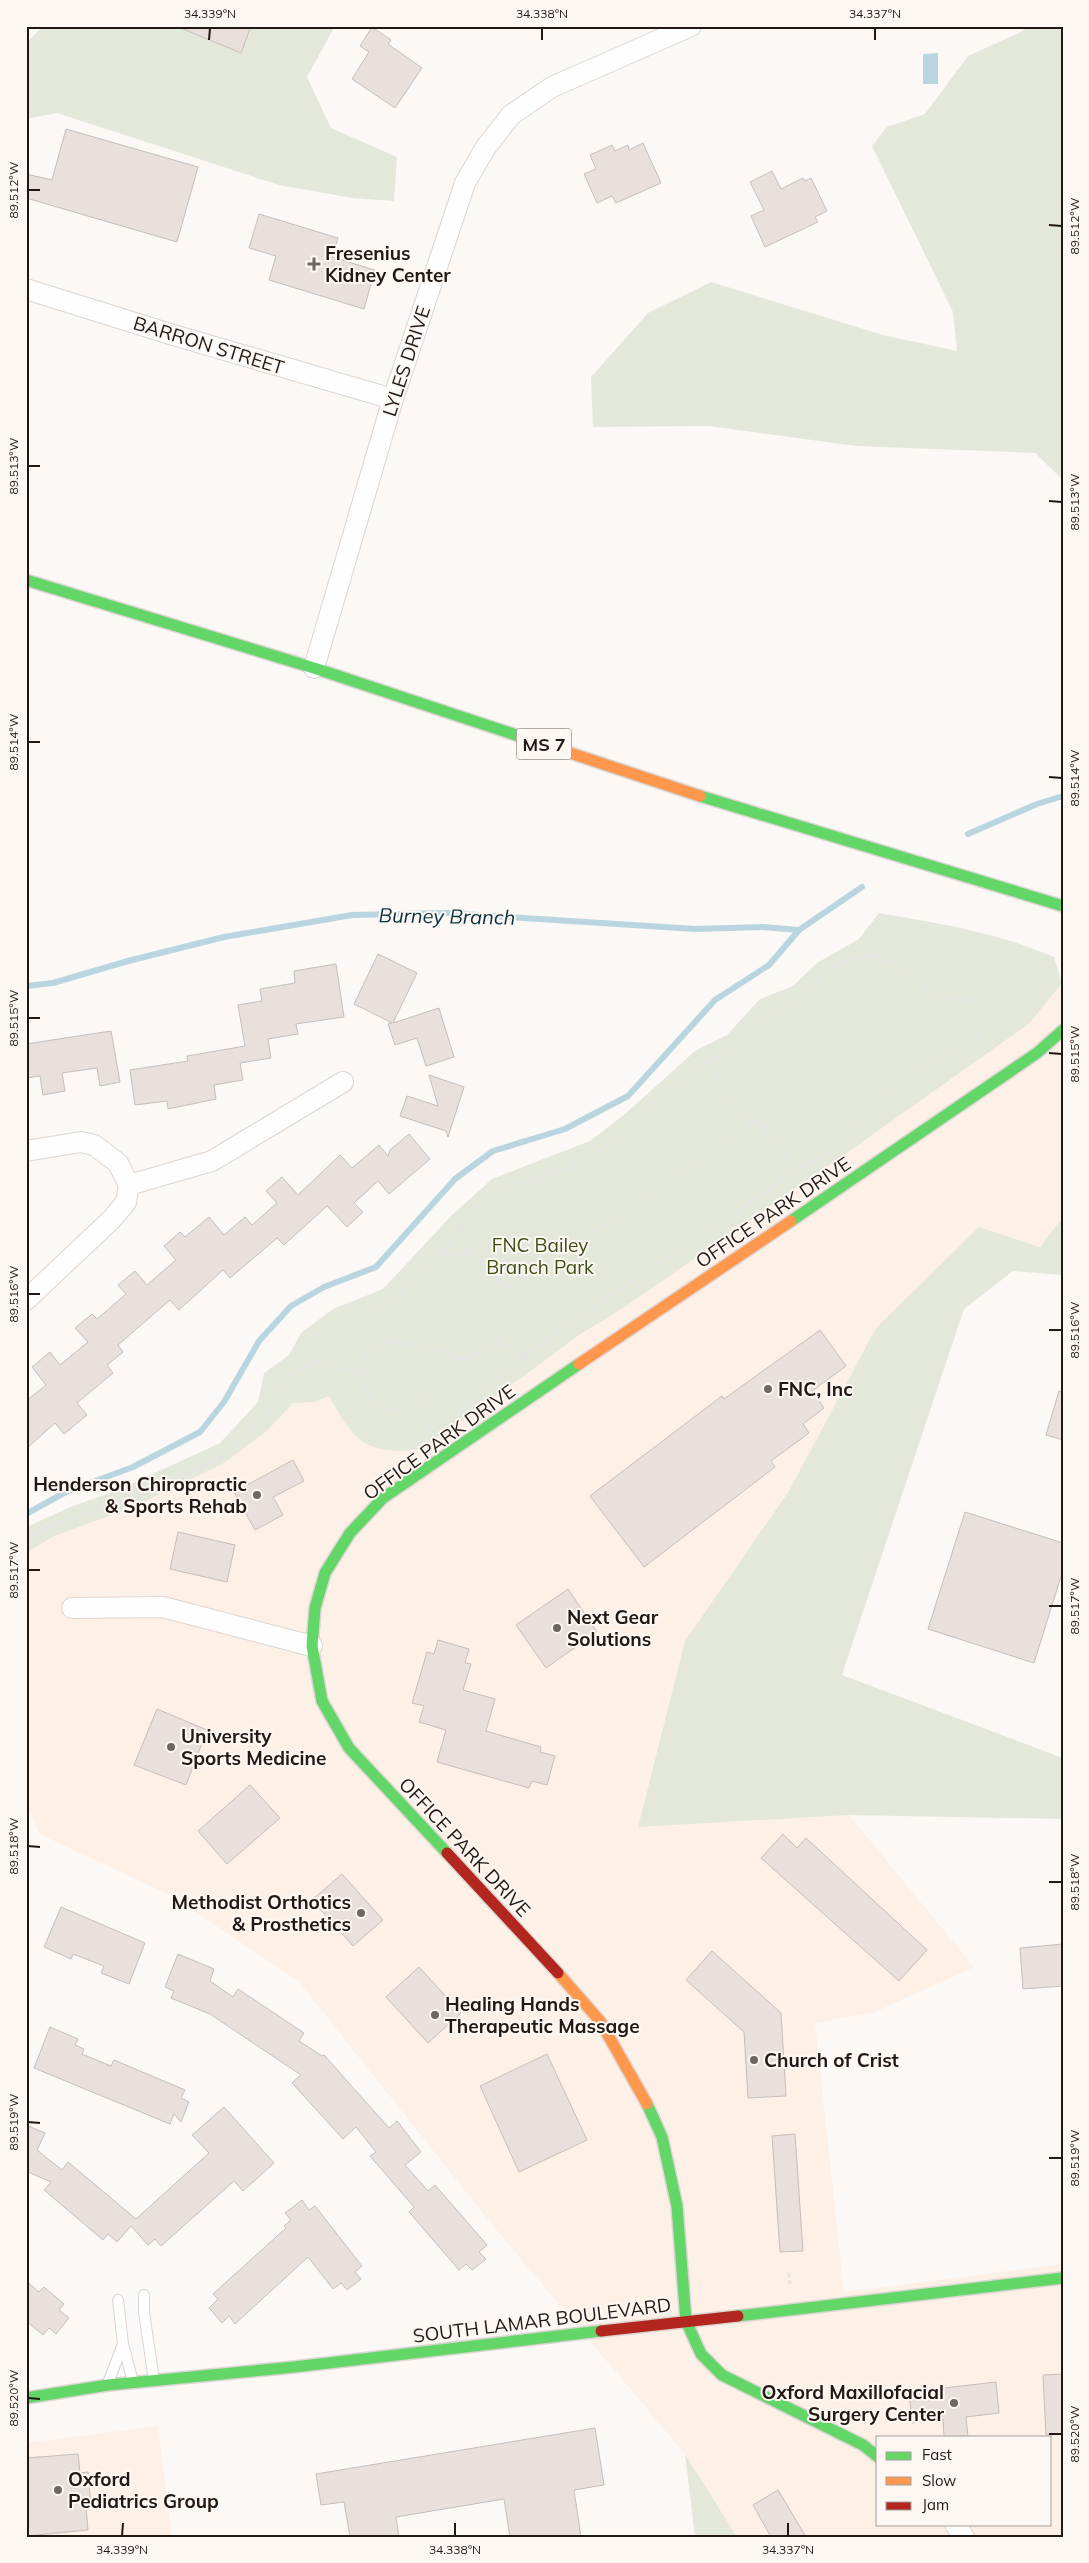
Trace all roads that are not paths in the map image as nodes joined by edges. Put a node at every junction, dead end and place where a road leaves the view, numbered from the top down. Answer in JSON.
{"nodes":[{"id":1,"x":691,"y":26,"type":"edge"},
{"id":2,"x":26,"y":289,"type":"edge"},
{"id":3,"x":393,"y":400,"type":"junction"},
{"id":4,"x":26,"y":580,"type":"edge"},
{"id":5,"x":314,"y":668,"type":"junction"},
{"id":6,"x":1063,"y":906,"type":"edge"},
{"id":7,"x":1063,"y":1030,"type":"edge"},
{"id":8,"x":343,"y":1082,"type":"dead end"},
{"id":9,"x":26,"y":1151,"type":"edge"},
{"id":10,"x":129,"y":1185,"type":"junction"},
{"id":11,"x":26,"y":1300,"type":"edge"},
{"id":12,"x":72,"y":1608,"type":"dead end"},
{"id":13,"x":312,"y":1646,"type":"junction"},
{"id":14,"x":1063,"y":2278,"type":"edge"},
{"id":15,"x":144,"y":2295,"type":"dead end"},
{"id":16,"x":118,"y":2300,"type":"dead end"},
{"id":17,"x":686,"y":2321,"type":"junction"},
{"id":18,"x":123,"y":2344,"type":"junction"},
{"id":19,"x":154,"y":2381,"type":"junction"},
{"id":20,"x":133,"y":2383,"type":"junction"},
{"id":21,"x":108,"y":2385,"type":"junction"},
{"id":22,"x":26,"y":2398,"type":"edge"},
{"id":23,"x":876,"y":2455,"type":"edge"},
{"id":24,"x":956,"y":2526,"type":"edge"},
{"id":25,"x":964,"y":2537,"type":"edge"}],
"edges":[{"from":1,"to":3,"type":"street","name":"LYLES DRIVE"},
{"from":2,"to":3,"type":"street","name":"BARRON STREET"},
{"from":3,"to":5,"type":"street","name":"LYLES DRIVE"},
{"from":4,"to":5,"type":"main road","number":"MS 7"},
{"from":5,"to":6,"type":"main road","number":"MS 7"},
{"from":7,"to":13,"type":"main road","name":"OFFICE PARK DRIVE"},
{"from":8,"to":10,"type":"street"},
{"from":9,"to":10,"type":"street"},
{"from":10,"to":11,"type":"street"},
{"from":12,"to":13,"type":"street"},
{"from":13,"to":17,"type":"main road","name":"OFFICE PARK DRIVE"},
{"from":14,"to":17,"type":"main road","name":"SOUTH LAMAR BOULEVARD"},
{"from":15,"to":19,"type":"lane"},
{"from":16,"to":18,"type":"lane"},
{"from":17,"to":19,"type":"main road","name":"SOUTH LAMAR BOULEVARD"},
{"from":17,"to":23,"type":"main road"},
{"from":18,"to":20,"type":"lane"},
{"from":18,"to":21,"type":"lane"},
{"from":19,"to":20,"type":"main road","name":"SOUTH LAMAR BOULEVARD"},
{"from":20,"to":21,"type":"main road","name":"SOUTH LAMAR BOULEVARD"},
{"from":21,"to":22,"type":"main road","name":"SOUTH LAMAR BOULEVARD"},
{"from":24,"to":25,"type":"street"}]}
